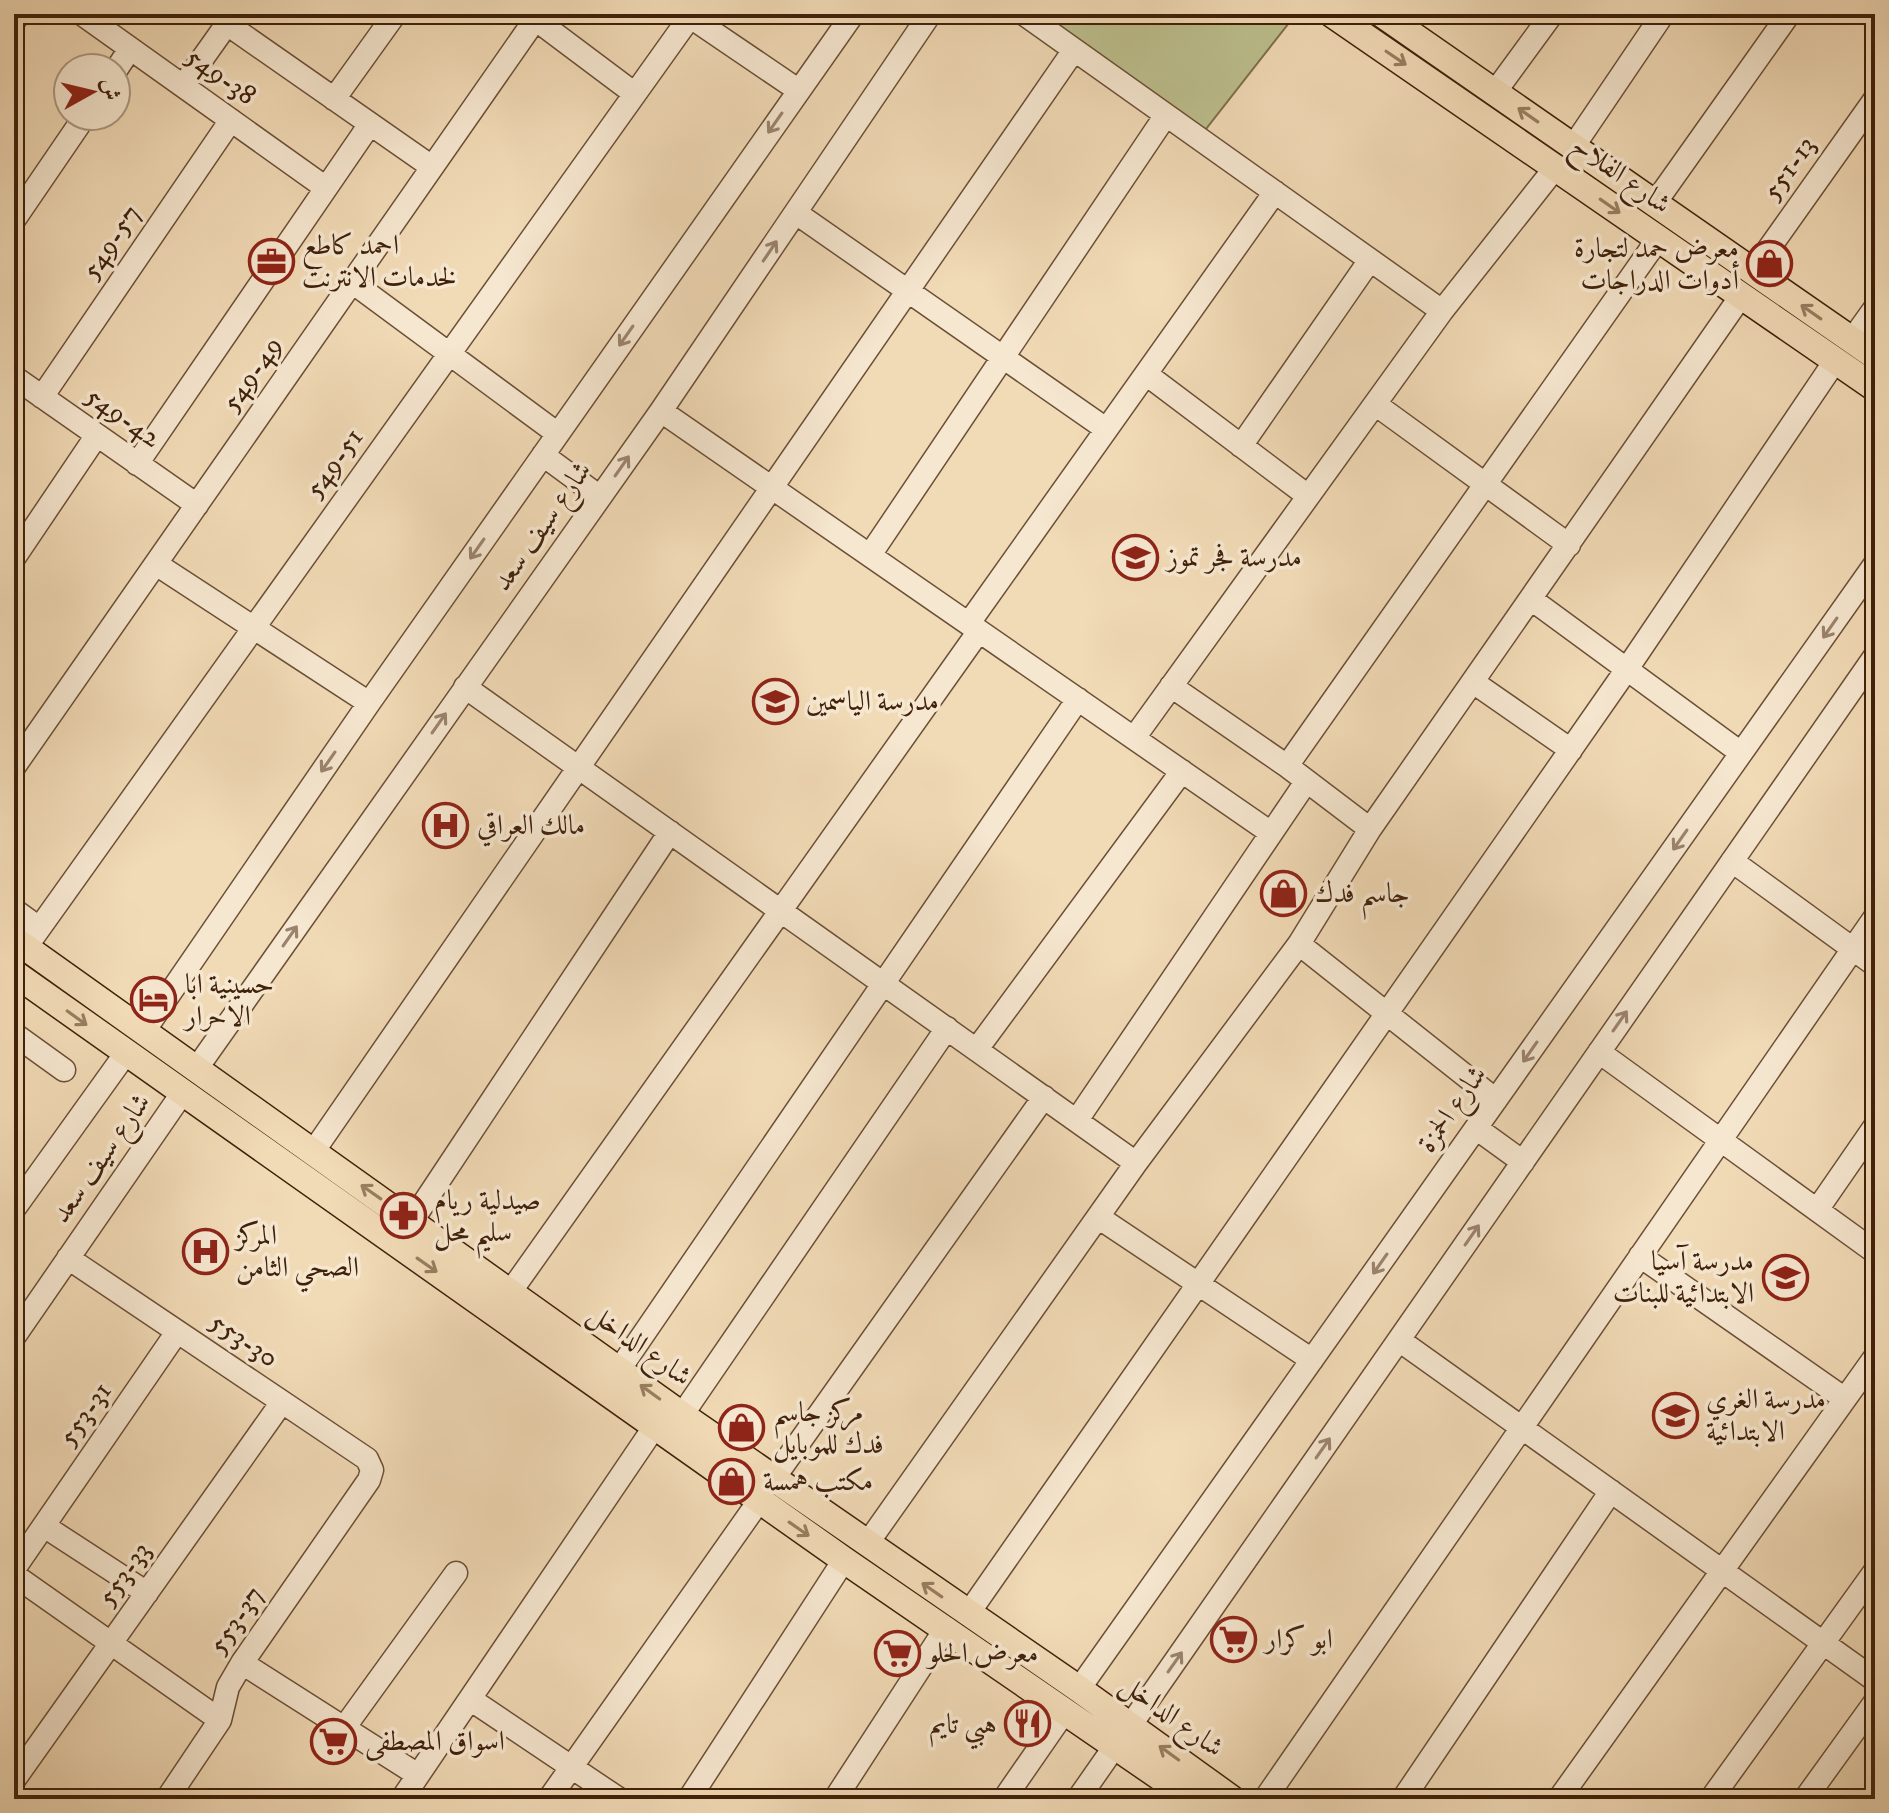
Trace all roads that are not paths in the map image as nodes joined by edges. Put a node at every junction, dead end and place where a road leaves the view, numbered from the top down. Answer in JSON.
{"nodes":[{"id":1,"x":19,"y":14,"type":"edge"},
{"id":2,"x":82,"y":14,"type":"edge"},
{"id":3,"x":395,"y":14,"type":"edge"},
{"id":4,"x":853,"y":14,"type":"edge"},
{"id":5,"x":930,"y":14,"type":"edge"},
{"id":6,"x":1024,"y":14,"type":"edge"},
{"id":7,"x":1332,"y":14,"type":"edge"},
{"id":8,"x":1552,"y":14,"type":"edge"},
{"id":9,"x":1663,"y":14,"type":"edge"},
{"id":10,"x":1789,"y":14,"type":"edge"},
{"id":11,"x":689,"y":15,"type":"edge"},
{"id":12,"x":537,"y":17,"type":"edge"},
{"id":13,"x":1396,"y":18,"type":"edge"},
{"id":14,"x":230,"y":19,"type":"edge"},
{"id":15,"x":14,"y":21,"type":"edge"},
{"id":16,"x":130,"y":49,"type":"junction"},
{"id":17,"x":1074,"y":50,"type":"junction"},
{"id":18,"x":128,"y":52,"type":"edge"},
{"id":19,"x":183,"y":86,"type":"junction"},
{"id":20,"x":798,"y":90,"type":"junction"},
{"id":21,"x":1495,"y":92,"type":"junction"},
{"id":22,"x":635,"y":94,"type":"junction"},
{"id":23,"x":334,"y":99,"type":"junction"},
{"id":24,"x":1875,"y":99,"type":"edge"},
{"id":25,"x":1166,"y":115,"type":"junction"},
{"id":26,"x":231,"y":120,"type":"junction"},
{"id":27,"x":370,"y":124,"type":"junction"},
{"id":28,"x":74,"y":132,"type":"edge"},
{"id":29,"x":1573,"y":147,"type":"junction"},
{"id":30,"x":432,"y":167,"type":"junction"},
{"id":31,"x":1555,"y":168,"type":"junction"},
{"id":32,"x":326,"y":188,"type":"junction"},
{"id":33,"x":1275,"y":192,"type":"junction"},
{"id":34,"x":1655,"y":203,"type":"junction"},
{"id":35,"x":796,"y":213,"type":"junction"},
{"id":36,"x":14,"y":220,"type":"edge"},
{"id":37,"x":1658,"y":239,"type":"junction"},
{"id":38,"x":1370,"y":260,"type":"junction"},
{"id":39,"x":1753,"y":271,"type":"junction"},
{"id":40,"x":352,"y":282,"type":"junction"},
{"id":41,"x":907,"y":290,"type":"junction"},
{"id":42,"x":1741,"y":296,"type":"junction"},
{"id":43,"x":1875,"y":308,"type":"edge"},
{"id":44,"x":1442,"y":311,"type":"junction"},
{"id":45,"x":1852,"y":340,"type":"junction"},
{"id":46,"x":449,"y":354,"type":"junction"},
{"id":47,"x":1875,"y":356,"type":"edge"},
{"id":48,"x":1003,"y":358,"type":"junction"},
{"id":49,"x":1835,"y":361,"type":"junction"},
{"id":50,"x":1146,"y":374,"type":"junction"},
{"id":51,"x":14,"y":377,"type":"edge"},
{"id":52,"x":1875,"y":388,"type":"edge"},
{"id":53,"x":42,"y":397,"type":"junction"},
{"id":54,"x":1375,"y":404,"type":"junction"},
{"id":55,"x":661,"y":411,"type":"junction"},
{"id":56,"x":1106,"y":429,"type":"junction"},
{"id":57,"x":558,"y":434,"type":"junction"},
{"id":58,"x":97,"y":435,"type":"junction"},
{"id":59,"x":1241,"y":446,"type":"junction"},
{"id":60,"x":543,"y":455,"type":"junction"},
{"id":61,"x":137,"y":464,"type":"junction"},
{"id":62,"x":1484,"y":485,"type":"junction"},
{"id":63,"x":771,"y":487,"type":"junction"},
{"id":64,"x":1308,"y":496,"type":"junction"},
{"id":65,"x":600,"y":497,"type":"junction"},
{"id":66,"x":197,"y":505,"type":"junction"},
{"id":67,"x":1569,"y":545,"type":"junction"},
{"id":68,"x":870,"y":555,"type":"junction"},
{"id":69,"x":14,"y":558,"type":"edge"},
{"id":70,"x":156,"y":564,"type":"junction"},
{"id":71,"x":1875,"y":564,"type":"edge"},
{"id":72,"x":1531,"y":599,"type":"junction"},
{"id":73,"x":974,"y":627,"type":"junction"},
{"id":74,"x":254,"y":628,"type":"junction"},
{"id":75,"x":1875,"y":656,"type":"edge"},
{"id":76,"x":1627,"y":669,"type":"junction"},
{"id":77,"x":1473,"y":682,"type":"junction"},
{"id":78,"x":1171,"y":686,"type":"junction"},
{"id":79,"x":465,"y":687,"type":"junction"},
{"id":80,"x":1078,"y":699,"type":"junction"},
{"id":81,"x":369,"y":703,"type":"junction"},
{"id":82,"x":1134,"y":738,"type":"junction"},
{"id":83,"x":1571,"y":750,"type":"junction"},
{"id":84,"x":1741,"y":753,"type":"junction"},
{"id":85,"x":577,"y":766,"type":"junction"},
{"id":86,"x":1287,"y":766,"type":"junction"},
{"id":87,"x":14,"y":767,"type":"edge"},
{"id":88,"x":1182,"y":771,"type":"junction"},
{"id":89,"x":1306,"y":782,"type":"junction"},
{"id":90,"x":1370,"y":829,"type":"junction"},
{"id":91,"x":670,"y":832,"type":"junction"},
{"id":92,"x":1271,"y":833,"type":"junction"},
{"id":93,"x":1732,"y":861,"type":"junction"},
{"id":94,"x":14,"y":910,"type":"edge"},
{"id":95,"x":782,"y":911,"type":"junction"},
{"id":96,"x":1875,"y":917,"type":"edge"},
{"id":97,"x":26,"y":938,"type":"edge"},
{"id":98,"x":1299,"y":944,"type":"junction"},
{"id":99,"x":1853,"y":949,"type":"junction"},
{"id":100,"x":1875,"y":965,"type":"edge"},
{"id":101,"x":14,"y":973,"type":"edge"},
{"id":102,"x":883,"y":983,"type":"junction"},
{"id":103,"x":1388,"y":1012,"type":"junction"},
{"id":104,"x":947,"y":1028,"type":"junction"},
{"id":105,"x":144,"y":1031,"type":"junction"},
{"id":106,"x":14,"y":1034,"type":"edge"},
{"id":107,"x":977,"y":1049,"type":"junction"},
{"id":108,"x":1599,"y":1052,"type":"junction"},
{"id":109,"x":126,"y":1053,"type":"junction"},
{"id":110,"x":197,"y":1068,"type":"junction"},
{"id":111,"x":64,"y":1070,"type":"dead end"},
{"id":112,"x":183,"y":1092,"type":"junction"},
{"id":113,"x":1044,"y":1097,"type":"junction"},
{"id":114,"x":1496,"y":1100,"type":"junction"},
{"id":115,"x":1077,"y":1120,"type":"junction"},
{"id":116,"x":1875,"y":1126,"type":"edge"},
{"id":117,"x":1476,"y":1128,"type":"junction"},
{"id":118,"x":1720,"y":1140,"type":"junction"},
{"id":119,"x":313,"y":1152,"type":"junction"},
{"id":120,"x":1523,"y":1162,"type":"junction"},
{"id":121,"x":1136,"y":1163,"type":"junction"},
{"id":122,"x":14,"y":1209,"type":"edge"},
{"id":123,"x":1817,"y":1210,"type":"junction"},
{"id":124,"x":1098,"y":1217,"type":"junction"},
{"id":125,"x":412,"y":1221,"type":"junction"},
{"id":126,"x":1875,"y":1252,"type":"edge"},
{"id":127,"x":1640,"y":1256,"type":"junction"},
{"id":128,"x":68,"y":1258,"type":"junction"},
{"id":129,"x":1198,"y":1284,"type":"junction"},
{"id":130,"x":511,"y":1291,"type":"junction"},
{"id":131,"x":177,"y":1332,"type":"junction"},
{"id":132,"x":14,"y":1337,"type":"edge"},
{"id":133,"x":1399,"y":1340,"type":"junction"},
{"id":134,"x":1875,"y":1357,"type":"edge"},
{"id":135,"x":1312,"y":1360,"type":"junction"},
{"id":136,"x":619,"y":1370,"type":"junction"},
{"id":137,"x":1845,"y":1399,"type":"junction"},
{"id":138,"x":282,"y":1402,"type":"junction"},
{"id":139,"x":682,"y":1415,"type":"junction"},
{"id":140,"x":655,"y":1426,"type":"junction"},
{"id":141,"x":1521,"y":1427,"type":"junction"},
{"id":142,"x":774,"y":1478,"type":"junction"},
{"id":143,"x":369,"y":1480,"type":"joint"},
{"id":144,"x":1611,"y":1491,"type":"junction"},
{"id":145,"x":759,"y":1501,"type":"junction"},
{"id":146,"x":44,"y":1526,"type":"junction"},
{"id":147,"x":867,"y":1544,"type":"junction"},
{"id":148,"x":844,"y":1560,"type":"junction"},
{"id":149,"x":1722,"y":1571,"type":"junction"},
{"id":150,"x":1875,"y":1571,"type":"edge"},
{"id":151,"x":14,"y":1572,"type":"edge"},
{"id":152,"x":456,"y":1573,"type":"dead end"},
{"id":153,"x":147,"y":1593,"type":"junction"},
{"id":154,"x":957,"y":1621,"type":"junction"},
{"id":155,"x":111,"y":1643,"type":"junction"},
{"id":156,"x":1824,"y":1643,"type":"junction"},
{"id":157,"x":242,"y":1663,"type":"junction"},
{"id":158,"x":1875,"y":1680,"type":"edge"},
{"id":159,"x":470,"y":1699,"type":"junction"},
{"id":160,"x":1072,"y":1700,"type":"junction"},
{"id":161,"x":1875,"y":1702,"type":"edge"},
{"id":162,"x":220,"y":1720,"type":"junction"},
{"id":163,"x":344,"y":1728,"type":"junction"},
{"id":164,"x":1123,"y":1736,"type":"junction"},
{"id":165,"x":571,"y":1765,"type":"junction"},
{"id":166,"x":418,"y":1775,"type":"junction"},
{"id":167,"x":14,"y":1780,"type":"edge"},
{"id":168,"x":167,"y":1799,"type":"edge"},
{"id":169,"x":402,"y":1799,"type":"edge"},
{"id":170,"x":549,"y":1799,"type":"edge"},
{"id":171,"x":619,"y":1799,"type":"edge"},
{"id":172,"x":689,"y":1799,"type":"edge"},
{"id":173,"x":835,"y":1799,"type":"edge"},
{"id":174,"x":1004,"y":1799,"type":"edge"},
{"id":175,"x":1078,"y":1799,"type":"edge"},
{"id":176,"x":1192,"y":1799,"type":"edge"},
{"id":177,"x":1232,"y":1799,"type":"edge"},
{"id":178,"x":1265,"y":1799,"type":"edge"},
{"id":179,"x":1403,"y":1799,"type":"edge"},
{"id":180,"x":1559,"y":1799,"type":"edge"},
{"id":181,"x":1711,"y":1799,"type":"edge"},
{"id":182,"x":1805,"y":1799,"type":"edge"}],
"edges":[{"from":1,"to":15,"type":"street"},
{"from":2,"to":16,"type":"street","name":"549-38"},
{"from":3,"to":23,"type":"street"},
{"from":4,"to":20,"type":"street","name":"شارع سيف سعد"},
{"from":5,"to":35,"type":"street","name":"شارع سيف سعد"},
{"from":6,"to":17,"type":"street"},
{"from":7,"to":31,"type":"main road","name":"شارع الفلاح","one_way":true},
{"from":8,"to":21,"type":"street"},
{"from":9,"to":29,"type":"street"},
{"from":10,"to":34,"type":"street"},
{"from":11,"to":20,"type":"street"},
{"from":11,"to":22,"type":"street","name":"549-51"},
{"from":12,"to":22,"type":"street"},
{"from":12,"to":30,"type":"street","name":"549-49"},
{"from":13,"to":21,"type":"main road","name":"شارع الفلاح"},
{"from":14,"to":19,"type":"street"},
{"from":14,"to":23,"type":"street"},
{"from":16,"to":18,"type":"street"},
{"from":16,"to":19,"type":"street","name":"549-38"},
{"from":17,"to":25,"type":"street"},
{"from":17,"to":41,"type":"street"},
{"from":19,"to":26,"type":"street","name":"549-38"},
{"from":20,"to":57,"type":"street","name":"شارع سيف سعد","one_way":true},
{"from":29,"to":21,"type":"main road","name":"شارع الفلاح","one_way":true},
{"from":22,"to":46,"type":"street","name":"549-51"},
{"from":23,"to":27,"type":"street"},
{"from":24,"to":39,"type":"street","name":"551-13"},
{"from":25,"to":33,"type":"street"},
{"from":25,"to":48,"type":"street"},
{"from":26,"to":32,"type":"street","name":"549-38"},
{"from":26,"to":53,"type":"street","name":"549-57"},
{"from":27,"to":30,"type":"street"},
{"from":27,"to":32,"type":"street"},
{"from":28,"to":36,"type":"street"},
{"from":29,"to":34,"type":"main road","name":"شارع الفلاح"},
{"from":30,"to":40,"type":"street","name":"549-49"},
{"from":31,"to":37,"type":"main road","name":"شارع الفلاح","one_way":true},
{"from":31,"to":44,"type":"street"},
{"from":32,"to":61,"type":"street"},
{"from":33,"to":38,"type":"street"},
{"from":33,"to":50,"type":"street"},
{"from":34,"to":39,"type":"main road","name":"شارع الفلاح"},
{"from":35,"to":41,"type":"street"},
{"from":55,"to":35,"type":"street","name":"شارع سيف سعد","one_way":true},
{"from":37,"to":42,"type":"main road","name":"شارع الفلاح"},
{"from":37,"to":62,"type":"street"},
{"from":38,"to":44,"type":"street"},
{"from":38,"to":59,"type":"street"},
{"from":45,"to":39,"type":"main road","name":"شارع الفلاح","one_way":true},
{"from":40,"to":46,"type":"street"},
{"from":40,"to":66,"type":"street","name":"549-49"},
{"from":41,"to":48,"type":"street"},
{"from":41,"to":63,"type":"street"},
{"from":42,"to":49,"type":"main road","name":"شارع الفلاح"},
{"from":42,"to":67,"type":"street"},
{"from":43,"to":45,"type":"street"},
{"from":44,"to":54,"type":"street"},
{"from":45,"to":47,"type":"main road","name":"شارع الفلاح"},
{"from":46,"to":57,"type":"street"},
{"from":46,"to":74,"type":"street","name":"549-51"},
{"from":48,"to":56,"type":"street"},
{"from":48,"to":68,"type":"street"},
{"from":49,"to":52,"type":"main road","name":"شارع الفلاح"},
{"from":49,"to":76,"type":"street"},
{"from":50,"to":56,"type":"street"},
{"from":50,"to":59,"type":"street"},
{"from":51,"to":53,"type":"street","name":"549-42"},
{"from":53,"to":58,"type":"street","name":"549-42"},
{"from":54,"to":62,"type":"street"},
{"from":54,"to":64,"type":"street"},
{"from":55,"to":63,"type":"street"},
{"from":65,"to":55,"type":"street","name":"شارع سيف سعد","one_way":true},
{"from":56,"to":73,"type":"street"},
{"from":57,"to":60,"type":"street","name":"شارع سيف سعد"},
{"from":58,"to":61,"type":"street","name":"549-42"},
{"from":58,"to":69,"type":"street"},
{"from":59,"to":64,"type":"street"},
{"from":60,"to":65,"type":"street"},
{"from":60,"to":81,"type":"street","name":"شارع سيف سعد","one_way":true},
{"from":61,"to":66,"type":"street","name":"549-42"},
{"from":62,"to":67,"type":"street"},
{"from":62,"to":86,"type":"street"},
{"from":63,"to":68,"type":"street"},
{"from":63,"to":85,"type":"street"},
{"from":64,"to":78,"type":"street"},
{"from":65,"to":79,"type":"street","name":"شارع سيف سعد"},
{"from":66,"to":70,"type":"street","name":"549-49"},
{"from":67,"to":72,"type":"street"},
{"from":68,"to":73,"type":"street"},
{"from":70,"to":74,"type":"street"},
{"from":70,"to":87,"type":"street","name":"549-49"},
{"from":71,"to":84,"type":"street","name":"شارع الحمزة","one_way":true},
{"from":72,"to":76,"type":"street"},
{"from":72,"to":77,"type":"street"},
{"from":73,"to":80,"type":"street"},
{"from":73,"to":95,"type":"street"},
{"from":74,"to":81,"type":"street"},
{"from":74,"to":97,"type":"street","name":"549-51"},
{"from":75,"to":93,"type":"street"},
{"from":76,"to":83,"type":"street"},
{"from":76,"to":84,"type":"street"},
{"from":77,"to":83,"type":"street"},
{"from":77,"to":90,"type":"street"},
{"from":78,"to":82,"type":"street"},
{"from":78,"to":86,"type":"street"},
{"from":79,"to":85,"type":"street"},
{"from":110,"to":79,"type":"street","name":"شارع سيف سعد","one_way":true},
{"from":80,"to":82,"type":"street"},
{"from":80,"to":102,"type":"street"},
{"from":81,"to":105,"type":"street","name":"شارع سيف سعد","one_way":true},
{"from":82,"to":88,"type":"street"},
{"from":83,"to":103,"type":"street"},
{"from":84,"to":114,"type":"street","name":"شارع الحمزة","one_way":true},
{"from":85,"to":91,"type":"street"},
{"from":85,"to":119,"type":"street"},
{"from":86,"to":89,"type":"street"},
{"from":88,"to":92,"type":"street"},
{"from":88,"to":107,"type":"street"},
{"from":89,"to":90,"type":"street"},
{"from":89,"to":92,"type":"street"},
{"from":90,"to":98,"type":"street"},
{"from":91,"to":95,"type":"street"},
{"from":91,"to":125,"type":"street"},
{"from":92,"to":115,"type":"street"},
{"from":93,"to":99,"type":"street"},
{"from":108,"to":93,"type":"street","one_way":true},
{"from":94,"to":97,"type":"street"},
{"from":95,"to":102,"type":"street"},
{"from":95,"to":130,"type":"street"},
{"from":96,"to":99,"type":"street"},
{"from":97,"to":105,"type":"main road","name":"شارع الداخل"},
{"from":98,"to":103,"type":"street"},
{"from":98,"to":121,"type":"street"},
{"from":99,"to":100,"type":"street"},
{"from":99,"to":118,"type":"street"},
{"from":101,"to":109,"type":"main road","name":"شارع الداخل","one_way":true},
{"from":102,"to":104,"type":"street"},
{"from":102,"to":136,"type":"street"},
{"from":103,"to":114,"type":"street"},
{"from":103,"to":129,"type":"street"},
{"from":104,"to":107,"type":"street"},
{"from":104,"to":139,"type":"street"},
{"from":105,"to":110,"type":"main road","name":"شارع الداخل"},
{"from":106,"to":111,"type":"street"},
{"from":107,"to":113,"type":"street"},
{"from":108,"to":118,"type":"street"},
{"from":108,"to":120,"type":"street"},
{"from":109,"to":112,"type":"main road","name":"شارع الداخل"},
{"from":109,"to":122,"type":"street","name":"شارع سيف سعد"},
{"from":110,"to":119,"type":"main road","name":"شارع الداخل"},
{"from":112,"to":128,"type":"street","name":"شارع سيف سعد"},
{"from":112,"to":140,"type":"main road","name":"شارع الداخل","one_way":true},
{"from":113,"to":115,"type":"street"},
{"from":113,"to":142,"type":"street"},
{"from":114,"to":117,"type":"street","name":"شارع الحمزة"},
{"from":115,"to":121,"type":"street"},
{"from":116,"to":123,"type":"street"},
{"from":117,"to":120,"type":"street"},
{"from":117,"to":135,"type":"street","name":"شارع الحمزة","one_way":true},
{"from":118,"to":123,"type":"street"},
{"from":118,"to":127,"type":"street"},
{"from":125,"to":119,"type":"main road","name":"شارع الداخل","one_way":true},
{"from":133,"to":120,"type":"street","one_way":true},
{"from":121,"to":124,"type":"street"},
{"from":123,"to":126,"type":"street"},
{"from":124,"to":129,"type":"street"},
{"from":124,"to":147,"type":"street"},
{"from":125,"to":130,"type":"main road","name":"شارع الداخل"},
{"from":127,"to":137,"type":"street"},
{"from":127,"to":141,"type":"street"},
{"from":128,"to":131,"type":"street","name":"553-30"},
{"from":128,"to":132,"type":"street","name":"شارع سيف سعد"},
{"from":129,"to":135,"type":"street"},
{"from":129,"to":154,"type":"street"},
{"from":130,"to":136,"type":"main road","name":"شارع الداخل"},
{"from":131,"to":138,"type":"street","name":"553-30"},
{"from":131,"to":146,"type":"street","name":"553-31"},
{"from":133,"to":141,"type":"street"},
{"from":164,"to":133,"type":"street","one_way":true},
{"from":134,"to":137,"type":"street"},
{"from":135,"to":160,"type":"street","name":"شارع الحمزة"},
{"from":139,"to":136,"type":"main road","name":"شارع الداخل","one_way":true},
{"from":137,"to":149,"type":"street"},
{"from":138,"to":143,"type":"street","name":"553-30"},
{"from":138,"to":153,"type":"street","name":"553-33"},
{"from":139,"to":142,"type":"main road","name":"شارع الداخل"},
{"from":140,"to":145,"type":"main road","name":"شارع الداخل"},
{"from":140,"to":159,"type":"street"},
{"from":141,"to":144,"type":"street"},
{"from":141,"to":178,"type":"street"},
{"from":142,"to":147,"type":"main road","name":"شارع الداخل"},
{"from":143,"to":157,"type":"street","name":"553-37"},
{"from":144,"to":149,"type":"street"},
{"from":144,"to":179,"type":"street"},
{"from":145,"to":148,"type":"main road","name":"شارع الداخل","one_way":true},
{"from":145,"to":165,"type":"street"},
{"from":146,"to":151,"type":"street","name":"553-31"},
{"from":146,"to":153,"type":"street"},
{"from":154,"to":147,"type":"main road","name":"شارع الداخل","one_way":true},
{"from":148,"to":154,"type":"main road","name":"شارع الداخل"},
{"from":148,"to":172,"type":"street"},
{"from":149,"to":156,"type":"street"},
{"from":149,"to":180,"type":"street"},
{"from":150,"to":156,"type":"street"},
{"from":151,"to":155,"type":"street"},
{"from":152,"to":163,"type":"street"},
{"from":153,"to":155,"type":"street","name":"553-33"},
{"from":154,"to":160,"type":"main road","name":"شارع الداخل"},
{"from":154,"to":173,"type":"street"},
{"from":155,"to":162,"type":"street"},
{"from":155,"to":167,"type":"street","name":"553-33"},
{"from":156,"to":158,"type":"street"},
{"from":156,"to":181,"type":"street"},
{"from":157,"to":162,"type":"street","name":"553-37"},
{"from":157,"to":163,"type":"street"},
{"from":159,"to":165,"type":"street"},
{"from":159,"to":166,"type":"street"},
{"from":160,"to":164,"type":"main road","name":"شارع الداخل"},
{"from":160,"to":174,"type":"street","name":"شارع الحمزة"},
{"from":161,"to":182,"type":"street"},
{"from":162,"to":168,"type":"street","name":"553-37"},
{"from":163,"to":166,"type":"street"},
{"from":164,"to":175,"type":"street"},
{"from":164,"to":176,"type":"main road","name":"شارع الداخل"},
{"from":177,"to":164,"type":"main road","name":"شارع الداخل","one_way":true},
{"from":165,"to":170,"type":"street"},
{"from":165,"to":171,"type":"street"},
{"from":166,"to":169,"type":"street"}]}
